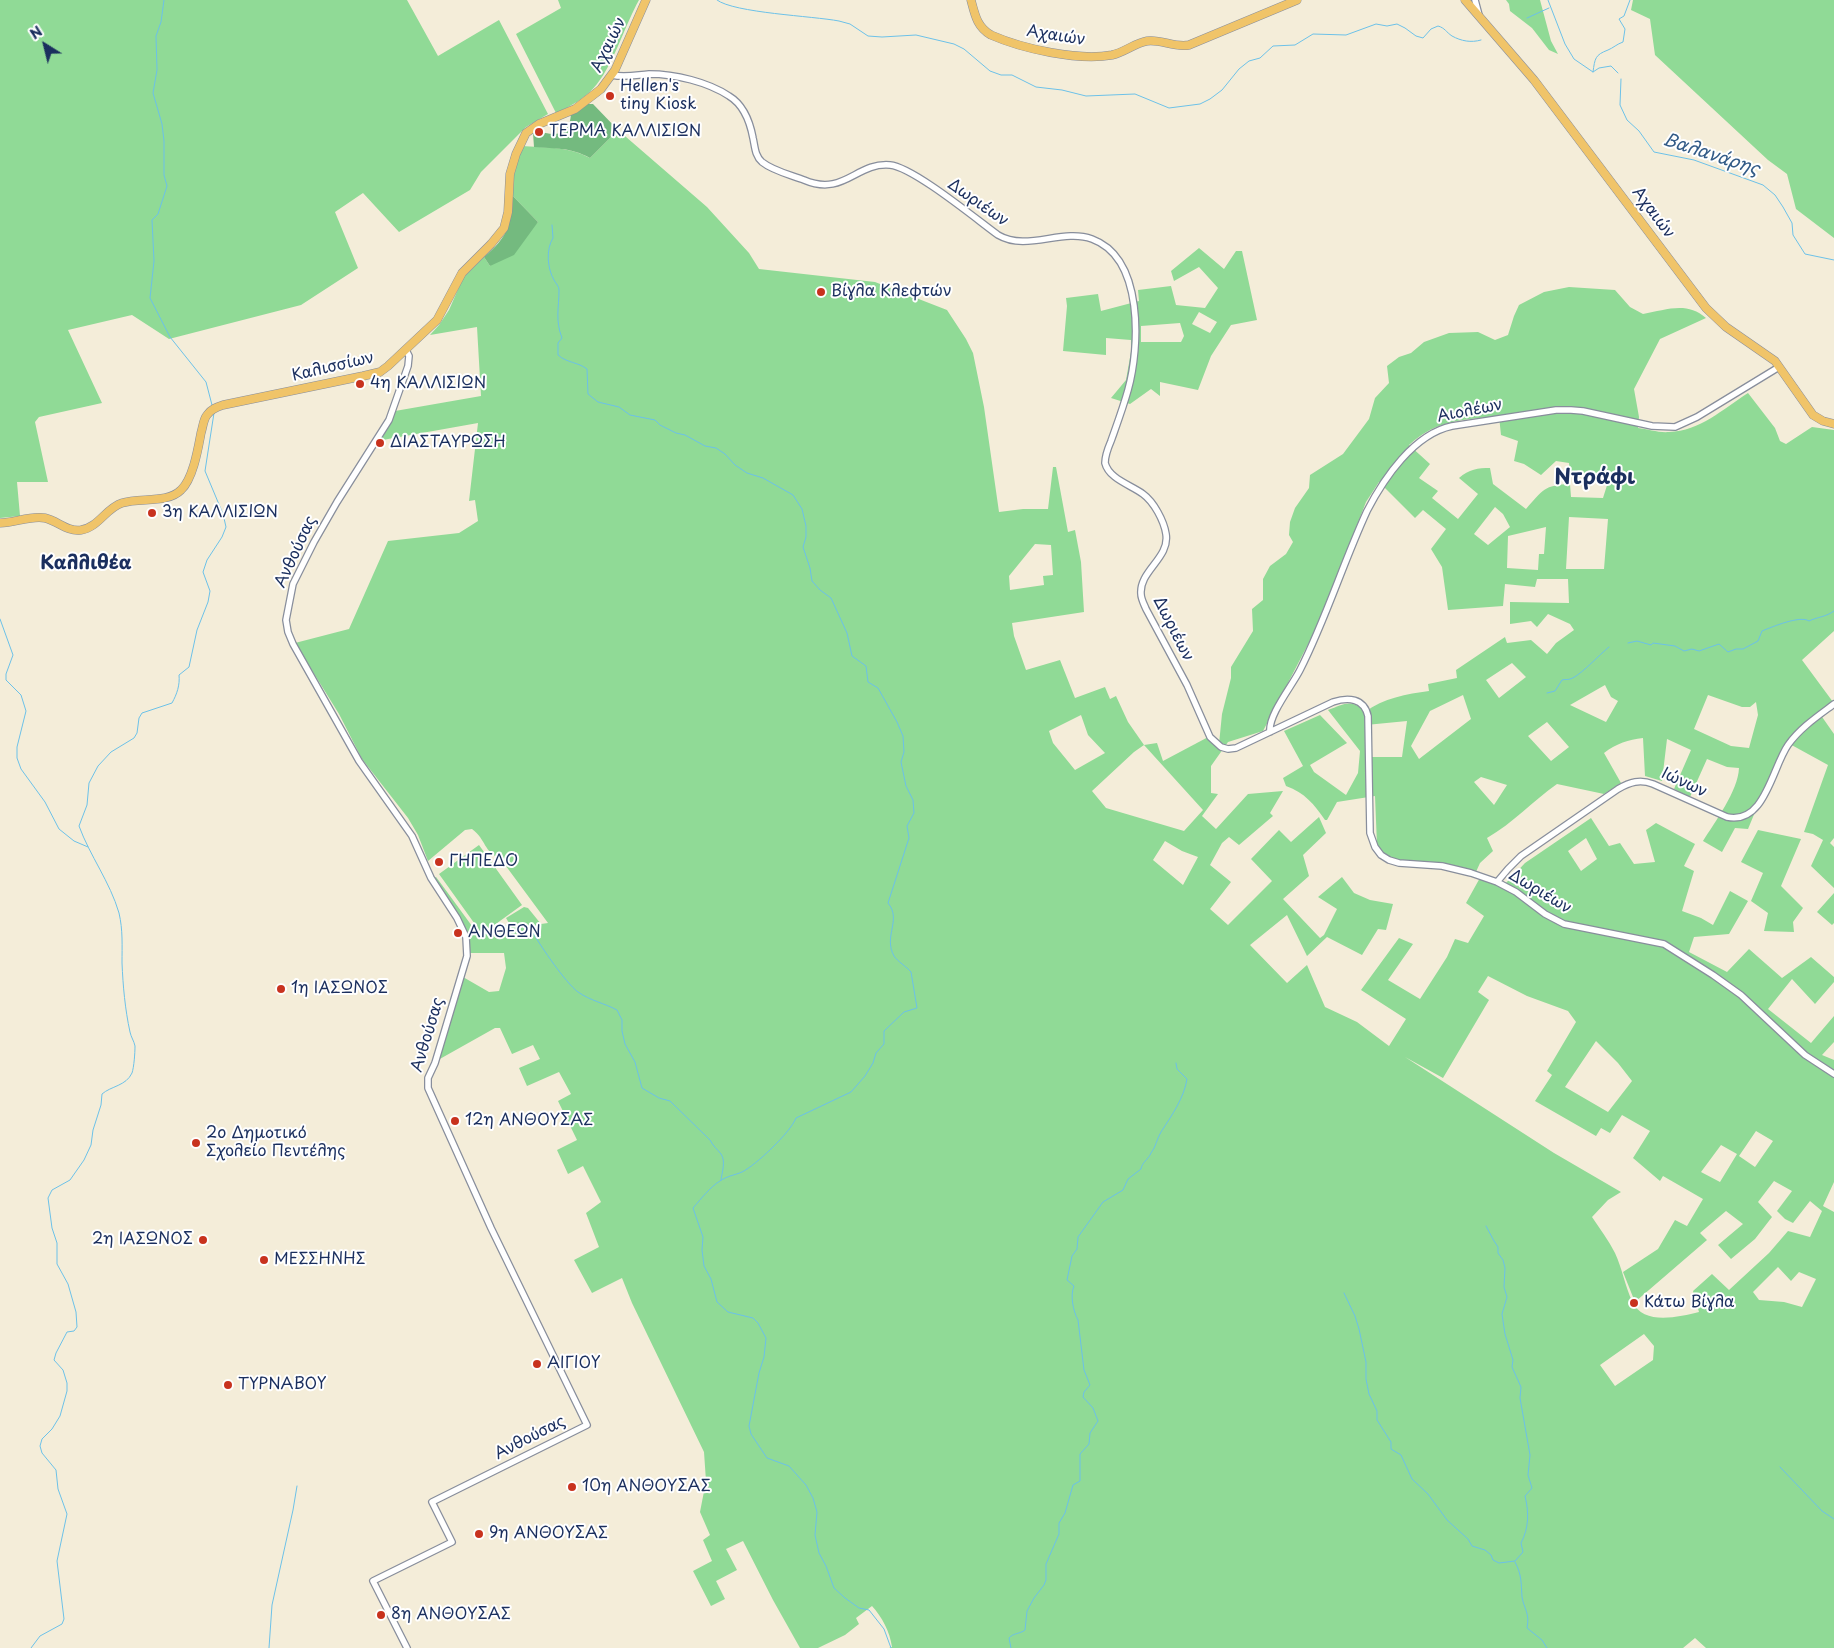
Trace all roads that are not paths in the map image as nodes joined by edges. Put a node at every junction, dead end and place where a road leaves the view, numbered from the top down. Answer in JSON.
{"nodes":[{"id":1,"x":646,"y":0,"type":"edge"},
{"id":2,"x":971,"y":0,"type":"edge"},
{"id":3,"x":1297,"y":0,"type":"edge"},
{"id":4,"x":1465,"y":0,"type":"edge"},
{"id":5,"x":1475,"y":0,"type":"edge"},
{"id":6,"x":1479,"y":17,"type":"junction"},
{"id":7,"x":612,"y":75,"type":"junction"},
{"id":8,"x":590,"y":98,"type":"joint"},
{"id":9,"x":406,"y":350,"type":"junction"},
{"id":10,"x":1780,"y":366,"type":"junction"},
{"id":11,"x":1834,"y":424,"type":"edge"},
{"id":12,"x":0,"y":523,"type":"edge"},
{"id":13,"x":1834,"y":704,"type":"edge"},
{"id":14,"x":1270,"y":732,"type":"junction"},
{"id":15,"x":1497,"y":882,"type":"junction"},
{"id":16,"x":1834,"y":1074,"type":"edge"},
{"id":17,"x":407,"y":1648,"type":"edge"}],
"edges":[{"from":1,"to":7,"type":"main road","name":"Αχαιών"},
{"from":2,"to":3,"type":"main road","name":"Αχαιών"},
{"from":4,"to":6,"type":"main road","name":"Αχαιών"},
{"from":5,"to":6,"type":"street"},
{"from":6,"to":10,"type":"main road","name":"Αχαιών"},
{"from":7,"to":8,"type":"main road","name":"Αχαιών"},
{"from":7,"to":14,"type":"street","name":"Δωριέων"},
{"from":8,"to":9,"type":"main road","name":"Καλισσίων"},
{"from":9,"to":12,"type":"main road","name":"Καλισσίων"},
{"from":9,"to":17,"type":"street","name":"Ανθούσας"},
{"from":10,"to":11,"type":"main road","name":"Αχαιών"},
{"from":10,"to":14,"type":"street","name":"Αιολέων"},
{"from":13,"to":15,"type":"street","name":"Ιώνων"},
{"from":14,"to":15,"type":"street","name":"Δωριέων"},
{"from":15,"to":16,"type":"street","name":"Δωριέων"}]}
